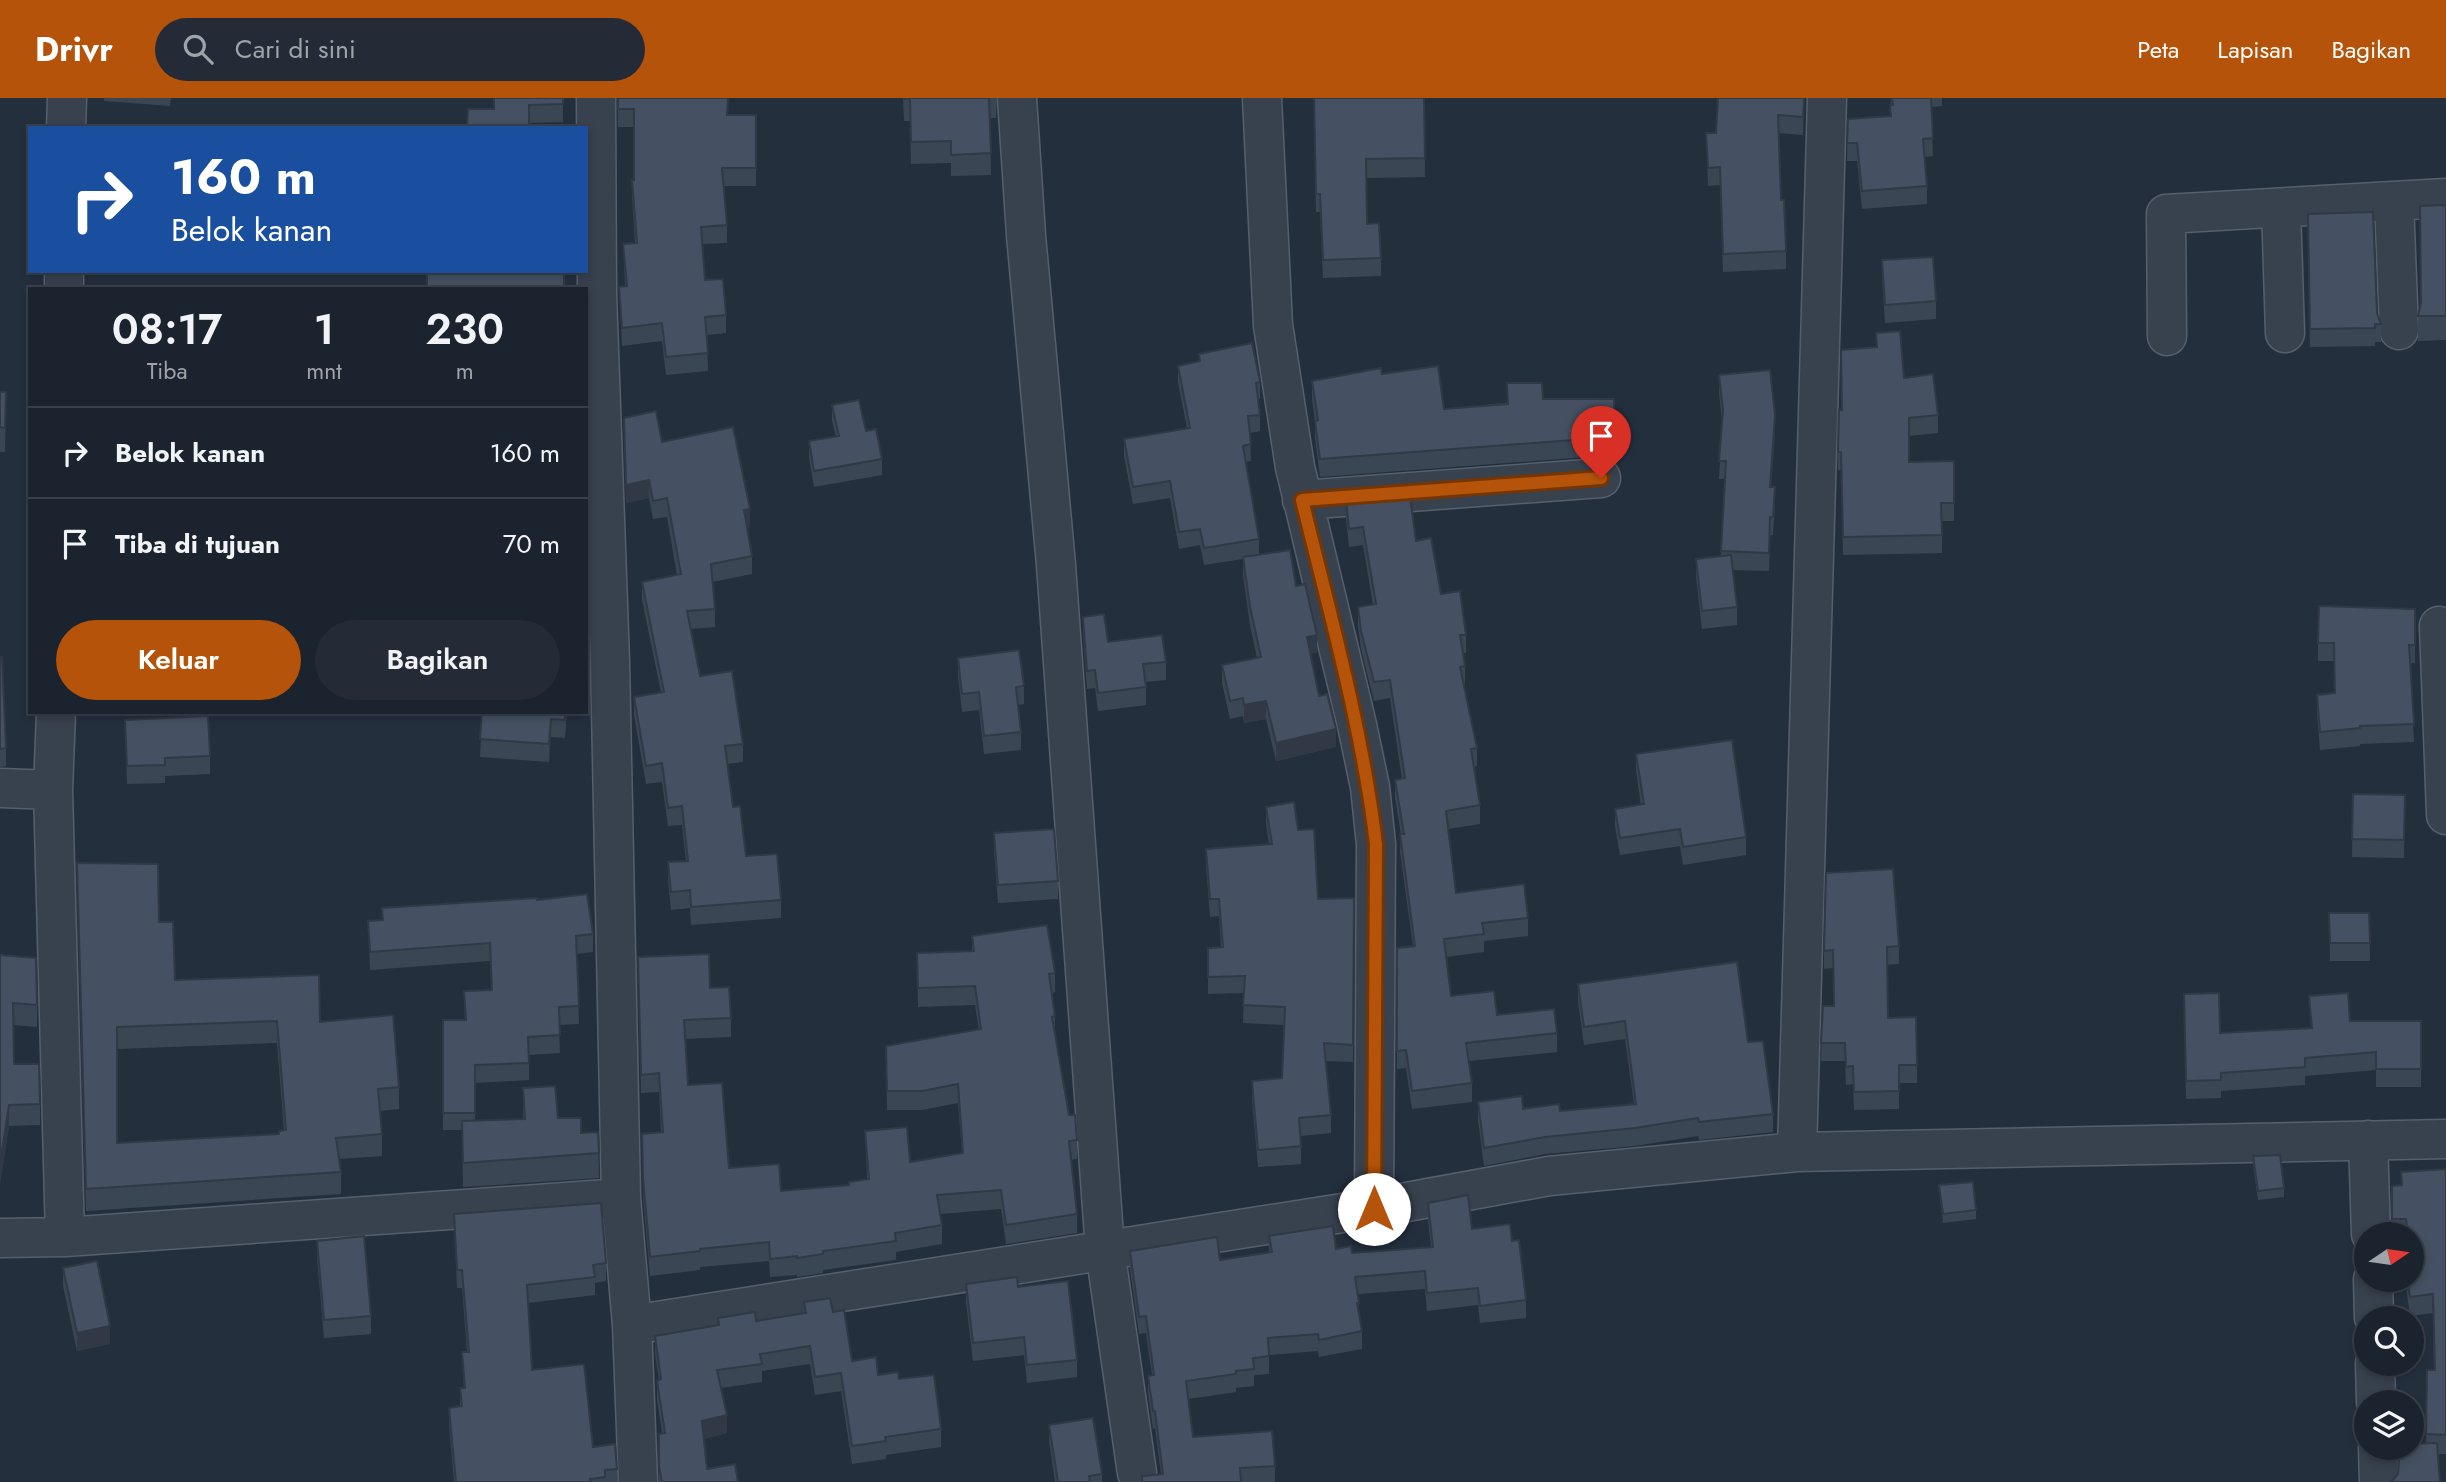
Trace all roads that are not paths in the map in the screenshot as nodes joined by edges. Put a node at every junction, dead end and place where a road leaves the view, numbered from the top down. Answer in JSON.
{"nodes":[{"id":1,"x":67,"y":98,"type":"edge"},
{"id":2,"x":596,"y":98,"type":"edge"},
{"id":3,"x":1017,"y":98,"type":"edge"},
{"id":4,"x":1262,"y":98,"type":"edge"},
{"id":5,"x":1827,"y":98,"type":"edge"},
{"id":6,"x":66,"y":126,"type":"edge"},
{"id":7,"x":2446,"y":198,"type":"edge"},
{"id":8,"x":2394,"y":201,"type":"junction"},
{"id":9,"x":2281,"y":208,"type":"junction"},
{"id":10,"x":2399,"y":330,"type":"dead end"},
{"id":11,"x":2286,"y":333,"type":"dead end"},
{"id":12,"x":2167,"y":336,"type":"dead end"},
{"id":13,"x":1601,"y":478,"type":"dead end"},
{"id":14,"x":1302,"y":500,"type":"junction"},
{"id":15,"x":2439,"y":626,"type":"dead end"},
{"id":16,"x":56,"y":714,"type":"edge"},
{"id":17,"x":0,"y":788,"type":"edge"},
{"id":18,"x":53,"y":790,"type":"junction"},
{"id":19,"x":2446,"y":815,"type":"edge"},
{"id":20,"x":2446,"y":1139,"type":"edge"},
{"id":21,"x":2368,"y":1140,"type":"junction"},
{"id":22,"x":1797,"y":1152,"type":"junction"},
{"id":23,"x":621,"y":1198,"type":"junction"},
{"id":24,"x":1374,"y":1209,"type":"junction"},
{"id":25,"x":2371,"y":1222,"type":"edge"},
{"id":26,"x":65,"y":1237,"type":"junction"},
{"id":27,"x":0,"y":1238,"type":"edge"},
{"id":28,"x":1105,"y":1250,"type":"junction"},
{"id":29,"x":632,"y":1325,"type":"junction"},
{"id":30,"x":2378,"y":1460,"type":"edge"},
{"id":31,"x":1137,"y":1473,"type":"dead end"},
{"id":32,"x":638,"y":1482,"type":"edge"},
{"id":33,"x":2379,"y":1482,"type":"edge"}],
"edges":[{"from":1,"to":6,"type":"street"},
{"from":2,"to":23,"type":"street"},
{"from":3,"to":28,"type":"street"},
{"from":4,"to":14,"type":"street"},
{"from":5,"to":22,"type":"street"},
{"from":7,"to":8,"type":"street"},
{"from":8,"to":9,"type":"street"},
{"from":8,"to":10,"type":"street"},
{"from":9,"to":11,"type":"street"},
{"from":9,"to":12,"type":"street"},
{"from":13,"to":14,"type":"street"},
{"from":14,"to":24,"type":"street"},
{"from":15,"to":19,"type":"street"},
{"from":16,"to":18,"type":"street"},
{"from":17,"to":18,"type":"street"},
{"from":18,"to":26,"type":"street"},
{"from":20,"to":21,"type":"street"},
{"from":21,"to":22,"type":"street"},
{"from":21,"to":25,"type":"street"},
{"from":22,"to":24,"type":"street"},
{"from":23,"to":26,"type":"street"},
{"from":23,"to":29,"type":"street"},
{"from":24,"to":28,"type":"street"},
{"from":26,"to":27,"type":"street"},
{"from":28,"to":29,"type":"street"},
{"from":28,"to":31,"type":"street"},
{"from":29,"to":32,"type":"street"},
{"from":30,"to":33,"type":"street"}]}
